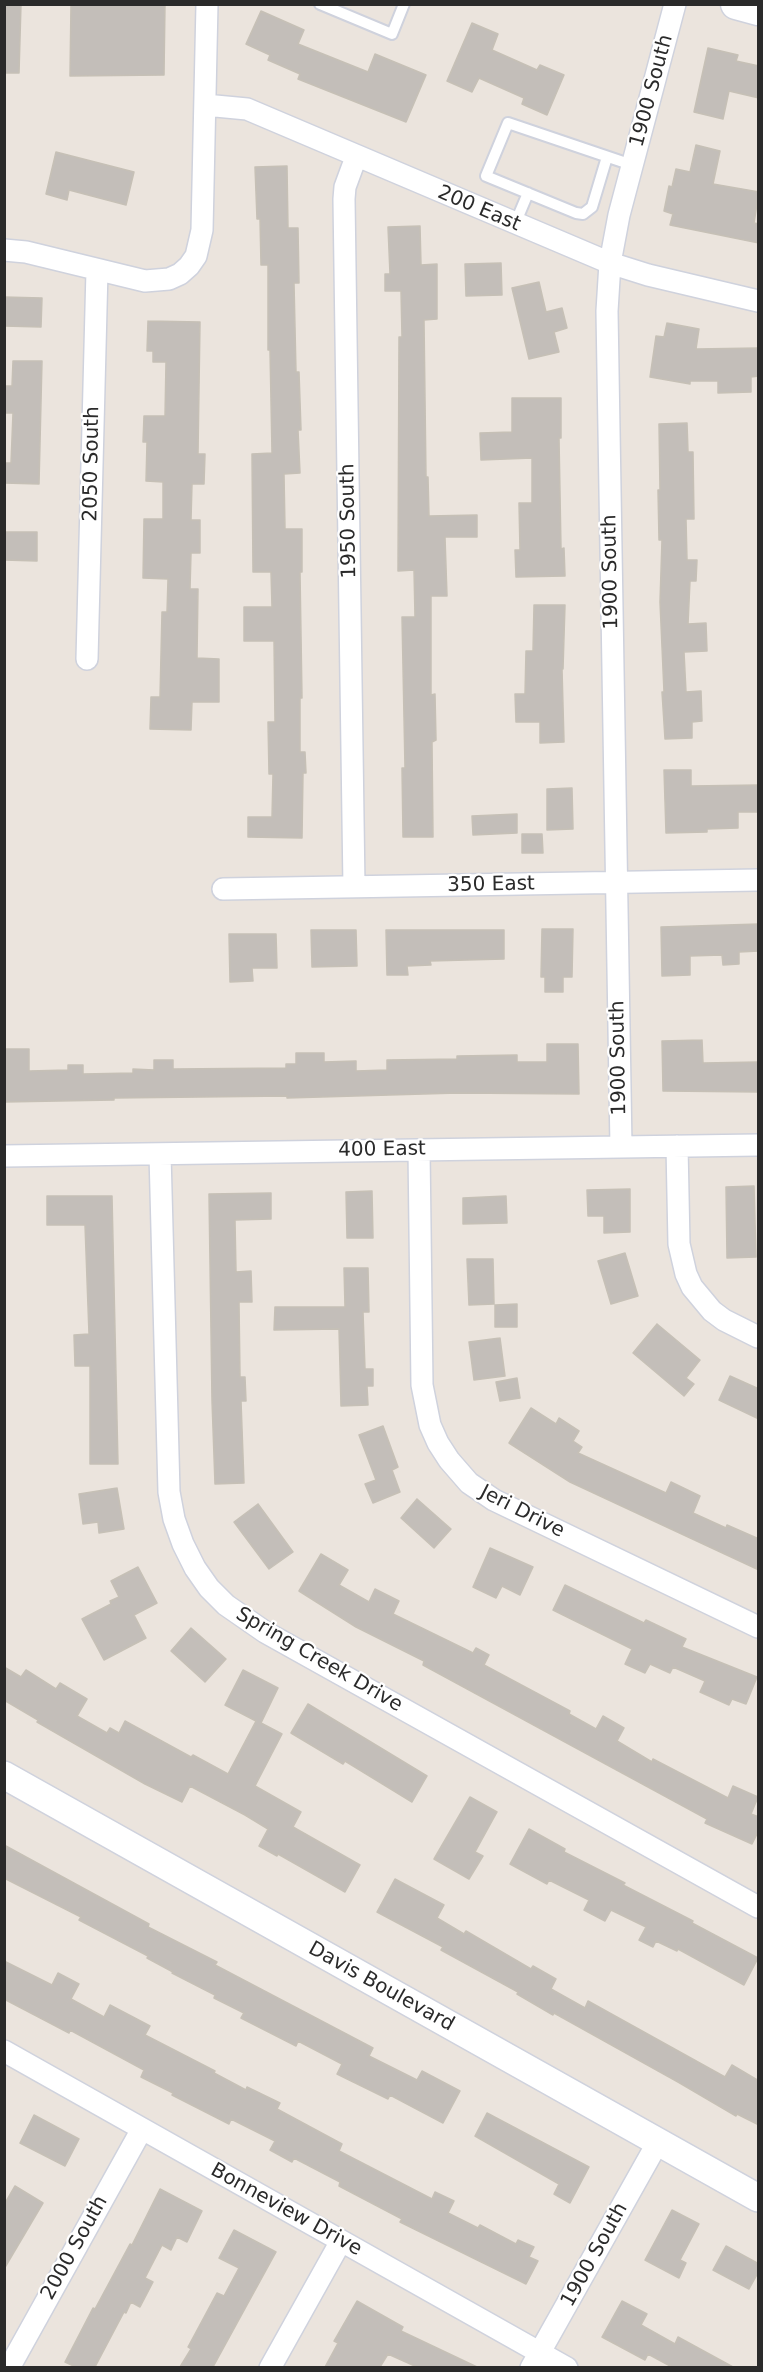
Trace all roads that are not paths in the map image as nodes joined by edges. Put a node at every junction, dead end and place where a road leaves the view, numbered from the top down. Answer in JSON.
{"nodes":[{"id":1,"x":207,"y":4,"type":"edge"},
{"id":2,"x":320,"y":4,"type":"edge"},
{"id":3,"x":404,"y":4,"type":"edge"},
{"id":4,"x":675,"y":4,"type":"edge"},
{"id":5,"x":736,"y":4,"type":"edge"},
{"id":6,"x":759,"y":10,"type":"edge"},
{"id":7,"x":205,"y":105,"type":"junction"},
{"id":8,"x":356,"y":157,"type":"junction"},
{"id":9,"x":608,"y":157,"type":"junction"},
{"id":10,"x":632,"y":165,"type":"junction"},
{"id":11,"x":528,"y":193,"type":"junction"},
{"id":12,"x":515,"y":224,"type":"junction"},
{"id":13,"x":4,"y":250,"type":"edge"},
{"id":14,"x":610,"y":264,"type":"junction"},
{"id":15,"x":97,"y":270,"type":"junction"},
{"id":16,"x":759,"y":300,"type":"edge"},
{"id":17,"x":87,"y":658,"type":"dead end"},
{"id":18,"x":759,"y":880,"type":"edge"},
{"id":19,"x":616,"y":882,"type":"junction"},
{"id":20,"x":354,"y":887,"type":"junction"},
{"id":21,"x":224,"y":889,"type":"dead end"},
{"id":22,"x":759,"y":1145,"type":"edge"},
{"id":23,"x":677,"y":1146,"type":"junction"},
{"id":24,"x":621,"y":1147,"type":"junction"},
{"id":25,"x":419,"y":1150,"type":"junction"},
{"id":26,"x":160,"y":1154,"type":"junction"},
{"id":27,"x":4,"y":1156,"type":"edge"},
{"id":28,"x":759,"y":1337,"type":"edge"},
{"id":29,"x":759,"y":1627,"type":"edge"},
{"id":30,"x":4,"y":1775,"type":"edge"},
{"id":31,"x":759,"y":1907,"type":"edge"},
{"id":32,"x":4,"y":2051,"type":"edge"},
{"id":33,"x":142,"y":2129,"type":"junction"},
{"id":34,"x":658,"y":2142,"type":"junction"},
{"id":35,"x":759,"y":2198,"type":"edge"},
{"id":36,"x":341,"y":2241,"type":"junction"},
{"id":37,"x":536,"y":2360,"type":"edge"},
{"id":38,"x":9,"y":2367,"type":"edge"},
{"id":39,"x":270,"y":2367,"type":"edge"},
{"id":40,"x":567,"y":2367,"type":"edge"}],
"edges":[{"from":1,"to":7,"type":"street"},
{"from":2,"to":3,"type":"lane"},
{"from":4,"to":10,"type":"street","name":"1900 South"},
{"from":5,"to":6,"type":"main road"},
{"from":7,"to":8,"type":"street","name":"200 East"},
{"from":7,"to":15,"type":"street"},
{"from":8,"to":12,"type":"street","name":"200 East"},
{"from":8,"to":20,"type":"street","name":"1950 South"},
{"from":9,"to":10,"type":"lane"},
{"from":9,"to":11,"type":"lane"},
{"from":9,"to":11,"type":"lane"},
{"from":10,"to":14,"type":"street","name":"1900 South"},
{"from":11,"to":12,"type":"lane"},
{"from":12,"to":14,"type":"street","name":"200 East"},
{"from":13,"to":15,"type":"street"},
{"from":14,"to":16,"type":"street","name":"200 East"},
{"from":14,"to":19,"type":"street","name":"1900 South"},
{"from":15,"to":17,"type":"street","name":"2050 South"},
{"from":18,"to":19,"type":"street","name":"350 East"},
{"from":19,"to":20,"type":"street","name":"350 East"},
{"from":19,"to":24,"type":"street","name":"1900 South"},
{"from":20,"to":21,"type":"street","name":"350 East"},
{"from":22,"to":23,"type":"street","name":"400 East"},
{"from":23,"to":24,"type":"street","name":"400 East"},
{"from":23,"to":28,"type":"street"},
{"from":24,"to":25,"type":"street","name":"400 East"},
{"from":25,"to":26,"type":"street","name":"400 East"},
{"from":25,"to":29,"type":"street","name":"Jeri Drive"},
{"from":26,"to":27,"type":"street","name":"400 East"},
{"from":26,"to":31,"type":"street","name":"Spring Creek Drive"},
{"from":30,"to":34,"type":"street","name":"Davis Boulevard"},
{"from":32,"to":33,"type":"street","name":"Bonneview Drive"},
{"from":33,"to":36,"type":"street","name":"Bonneview Drive"},
{"from":33,"to":38,"type":"street","name":"2000 South"},
{"from":34,"to":35,"type":"street","name":"Davis Boulevard"},
{"from":34,"to":37,"type":"street","name":"1900 South"},
{"from":36,"to":37,"type":"street","name":"Bonneview Drive"},
{"from":36,"to":39,"type":"street"},
{"from":37,"to":40,"type":"street","name":"Bonneview Drive"}]}
